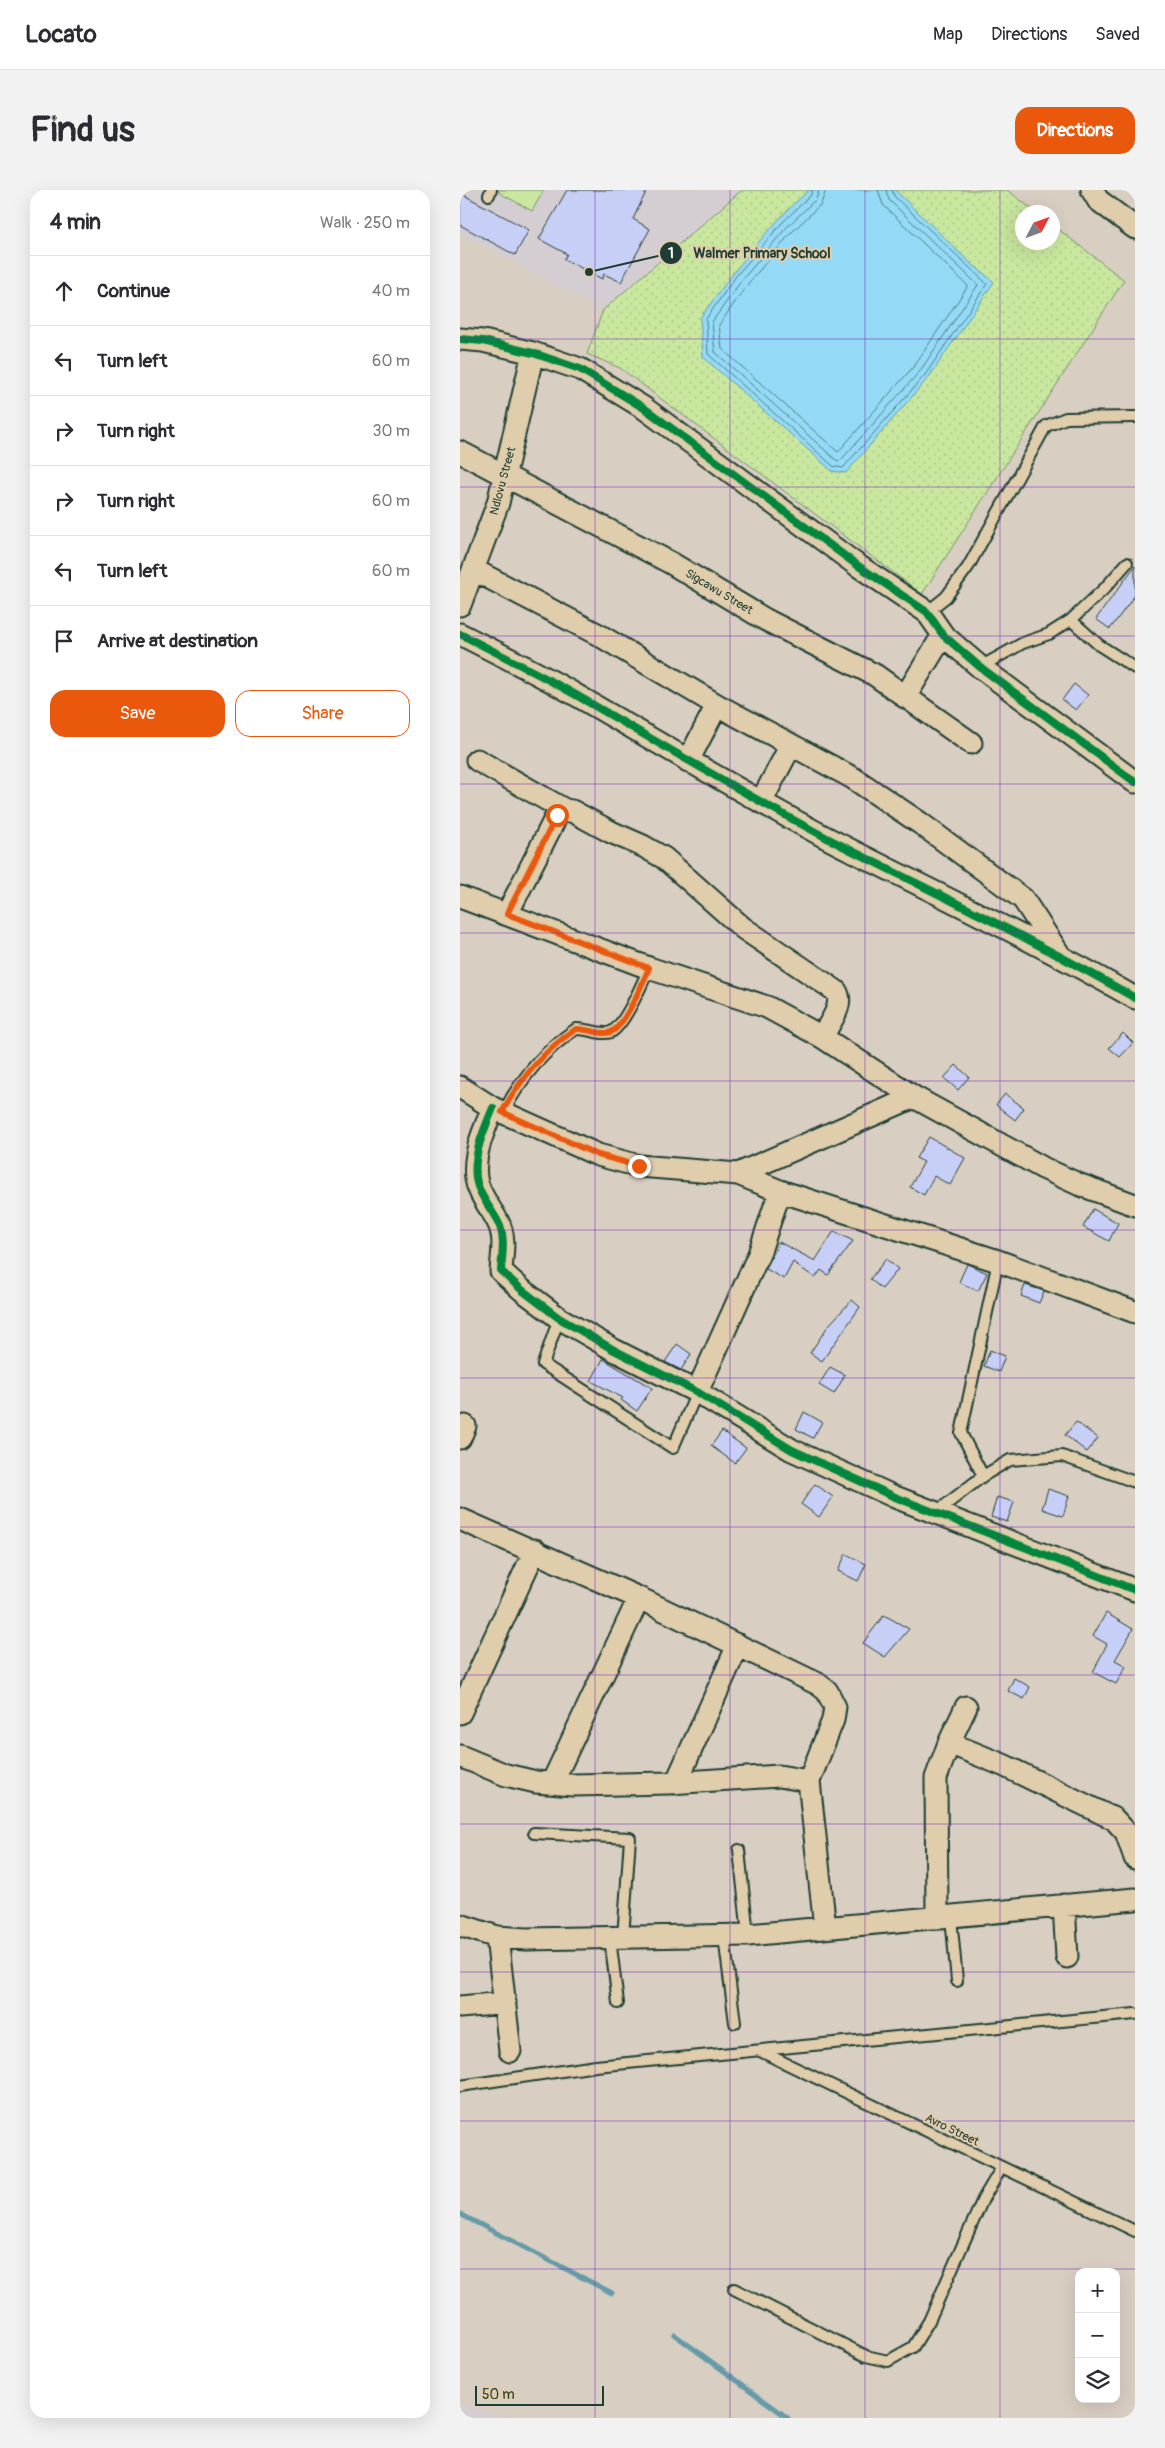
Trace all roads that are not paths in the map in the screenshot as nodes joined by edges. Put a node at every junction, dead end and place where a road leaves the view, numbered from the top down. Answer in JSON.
{"nodes":[{"id":1,"x":1091,"y":193,"type":"edge"},
{"id":2,"x":1135,"y":228,"type":"edge"},
{"id":3,"x":460,"y":339,"type":"edge"},
{"id":4,"x":533,"y":353,"type":"junction"},
{"id":5,"x":1135,"y":417,"type":"edge"},
{"id":6,"x":460,"y":452,"type":"edge"},
{"id":7,"x":506,"y":476,"type":"junction"},
{"id":8,"x":1128,"y":563,"type":"dead end"},
{"id":9,"x":468,"y":577,"type":"edge"},
{"id":10,"x":460,"y":606,"type":"edge"},
{"id":11,"x":927,"y":612,"type":"junction"},
{"id":12,"x":1071,"y":620,"type":"junction"},
{"id":13,"x":460,"y":634,"type":"edge"},
{"id":14,"x":944,"y":635,"type":"junction"},
{"id":15,"x":980,"y":667,"type":"junction"},
{"id":16,"x":1135,"y":668,"type":"edge"},
{"id":17,"x":906,"y":697,"type":"junction"},
{"id":18,"x":717,"y":705,"type":"junction"},
{"id":19,"x":971,"y":743,"type":"dead end"},
{"id":20,"x":791,"y":745,"type":"junction"},
{"id":21,"x":477,"y":760,"type":"dead end"},
{"id":22,"x":688,"y":761,"type":"junction"},
{"id":23,"x":1135,"y":782,"type":"edge"},
{"id":24,"x":761,"y":802,"type":"junction"},
{"id":25,"x":565,"y":810,"type":"junction"},
{"id":26,"x":460,"y":897,"type":"edge"},
{"id":27,"x":507,"y":914,"type":"junction"},
{"id":28,"x":1059,"y":954,"type":"junction"},
{"id":29,"x":649,"y":968,"type":"junction"},
{"id":30,"x":1135,"y":998,"type":"edge"},
{"id":31,"x":822,"y":1037,"type":"junction"},
{"id":32,"x":460,"y":1087,"type":"edge"},
{"id":33,"x":914,"y":1097,"type":"junction"},
{"id":34,"x":498,"y":1110,"type":"junction"},
{"id":35,"x":738,"y":1174,"type":"junction"},
{"id":36,"x":780,"y":1191,"type":"junction"},
{"id":37,"x":1135,"y":1204,"type":"edge"},
{"id":38,"x":998,"y":1261,"type":"junction"},
{"id":39,"x":1135,"y":1312,"type":"edge"},
{"id":40,"x":559,"y":1318,"type":"junction"},
{"id":41,"x":697,"y":1392,"type":"junction"},
{"id":42,"x":983,"y":1476,"type":"junction"},
{"id":43,"x":1135,"y":1482,"type":"edge"},
{"id":44,"x":935,"y":1512,"type":"junction"},
{"id":45,"x":460,"y":1519,"type":"edge"},
{"id":46,"x":534,"y":1550,"type":"junction"},
{"id":47,"x":1135,"y":1590,"type":"edge"},
{"id":48,"x":639,"y":1598,"type":"junction"},
{"id":49,"x":738,"y":1645,"type":"junction"},
{"id":50,"x":966,"y":1708,"type":"dead end"},
{"id":51,"x":460,"y":1713,"type":"edge"},
{"id":52,"x":949,"y":1743,"type":"junction"},
{"id":53,"x":460,"y":1756,"type":"edge"},
{"id":54,"x":809,"y":1782,"type":"junction"},
{"id":55,"x":552,"y":1783,"type":"junction"},
{"id":56,"x":676,"y":1783,"type":"junction"},
{"id":57,"x":534,"y":1833,"type":"dead end"},
{"id":58,"x":739,"y":1850,"type":"dead end"},
{"id":59,"x":1135,"y":1858,"type":"edge"},
{"id":60,"x":1135,"y":1899,"type":"edge"},
{"id":61,"x":1064,"y":1905,"type":"junction"},
{"id":62,"x":944,"y":1917,"type":"junction"},
{"id":63,"x":460,"y":1925,"type":"edge"},
{"id":64,"x":825,"y":1928,"type":"junction"},
{"id":65,"x":748,"y":1935,"type":"junction"},
{"id":66,"x":724,"y":1936,"type":"junction"},
{"id":67,"x":496,"y":1937,"type":"junction"},
{"id":68,"x":616,"y":1938,"type":"junction"},
{"id":69,"x":1067,"y":1957,"type":"dead end"},
{"id":70,"x":957,"y":1981,"type":"dead end"},
{"id":71,"x":504,"y":2003,"type":"junction"},
{"id":72,"x":618,"y":2003,"type":"dead end"},
{"id":73,"x":460,"y":2007,"type":"edge"},
{"id":74,"x":1135,"y":2014,"type":"edge"},
{"id":75,"x":735,"y":2023,"type":"dead end"},
{"id":76,"x":510,"y":2050,"type":"dead end"},
{"id":77,"x":759,"y":2050,"type":"junction"},
{"id":78,"x":460,"y":2086,"type":"edge"},
{"id":79,"x":1002,"y":2167,"type":"junction"},
{"id":80,"x":1135,"y":2231,"type":"edge"},
{"id":81,"x":734,"y":2289,"type":"dead end"}],
"edges":[{"from":1,"to":2,"type":"street"},
{"from":3,"to":4,"type":"street"},
{"from":4,"to":7,"type":"street","name":"Ndlovu Street"},
{"from":4,"to":11,"type":"street"},
{"from":5,"to":11,"type":"lane"},
{"from":6,"to":7,"type":"street","name":"Sigcawu Street"},
{"from":7,"to":9,"type":"street","name":"Ndlovu Street"},
{"from":7,"to":17,"type":"street","name":"Sigcawu Street"},
{"from":8,"to":12,"type":"lane"},
{"from":9,"to":10,"type":"street","name":"Ndlovu Street"},
{"from":9,"to":18,"type":"street"},
{"from":11,"to":14,"type":"street"},
{"from":12,"to":15,"type":"lane"},
{"from":12,"to":16,"type":"lane"},
{"from":13,"to":22,"type":"street"},
{"from":14,"to":15,"type":"street"},
{"from":14,"to":17,"type":"street"},
{"from":15,"to":23,"type":"street"},
{"from":17,"to":19,"type":"street","name":"Sigcawu Street"},
{"from":18,"to":20,"type":"street"},
{"from":18,"to":22,"type":"street"},
{"from":20,"to":24,"type":"street"},
{"from":20,"to":28,"type":"street"},
{"from":21,"to":25,"type":"street"},
{"from":22,"to":24,"type":"street"},
{"from":24,"to":28,"type":"street"},
{"from":25,"to":27,"type":"street"},
{"from":25,"to":31,"type":"street"},
{"from":26,"to":27,"type":"street"},
{"from":27,"to":29,"type":"street"},
{"from":28,"to":30,"type":"street"},
{"from":29,"to":31,"type":"street"},
{"from":29,"to":34,"type":"lane"},
{"from":31,"to":33,"type":"street"},
{"from":32,"to":34,"type":"street"},
{"from":33,"to":35,"type":"street"},
{"from":33,"to":37,"type":"street"},
{"from":34,"to":35,"type":"street"},
{"from":34,"to":40,"type":"street"},
{"from":35,"to":36,"type":"street"},
{"from":36,"to":38,"type":"street"},
{"from":36,"to":41,"type":"street"},
{"from":38,"to":39,"type":"street"},
{"from":38,"to":42,"type":"lane"},
{"from":40,"to":41,"type":"street"},
{"from":40,"to":41,"type":"lane"},
{"from":41,"to":44,"type":"street"},
{"from":42,"to":43,"type":"lane"},
{"from":42,"to":44,"type":"lane"},
{"from":44,"to":47,"type":"street"},
{"from":45,"to":46,"type":"street"},
{"from":46,"to":48,"type":"street"},
{"from":46,"to":51,"type":"street"},
{"from":48,"to":49,"type":"street"},
{"from":48,"to":55,"type":"street"},
{"from":49,"to":54,"type":"street"},
{"from":49,"to":56,"type":"street"},
{"from":50,"to":52,"type":"street"},
{"from":52,"to":59,"type":"street"},
{"from":52,"to":62,"type":"street"},
{"from":53,"to":55,"type":"street"},
{"from":54,"to":56,"type":"street"},
{"from":54,"to":64,"type":"street"},
{"from":55,"to":56,"type":"street"},
{"from":57,"to":68,"type":"lane"},
{"from":58,"to":65,"type":"lane"},
{"from":60,"to":61,"type":"street"},
{"from":61,"to":62,"type":"street"},
{"from":61,"to":69,"type":"street"},
{"from":62,"to":64,"type":"street"},
{"from":62,"to":70,"type":"lane"},
{"from":63,"to":67,"type":"street"},
{"from":64,"to":65,"type":"street"},
{"from":65,"to":66,"type":"street"},
{"from":66,"to":68,"type":"street"},
{"from":66,"to":75,"type":"lane"},
{"from":67,"to":68,"type":"street"},
{"from":67,"to":71,"type":"street"},
{"from":68,"to":72,"type":"lane"},
{"from":71,"to":73,"type":"street"},
{"from":71,"to":76,"type":"street"},
{"from":74,"to":77,"type":"lane"},
{"from":77,"to":78,"type":"lane"},
{"from":77,"to":79,"type":"lane","name":"Avro Street"},
{"from":79,"to":80,"type":"lane","name":"Avro Street"},
{"from":79,"to":81,"type":"lane"}]}
